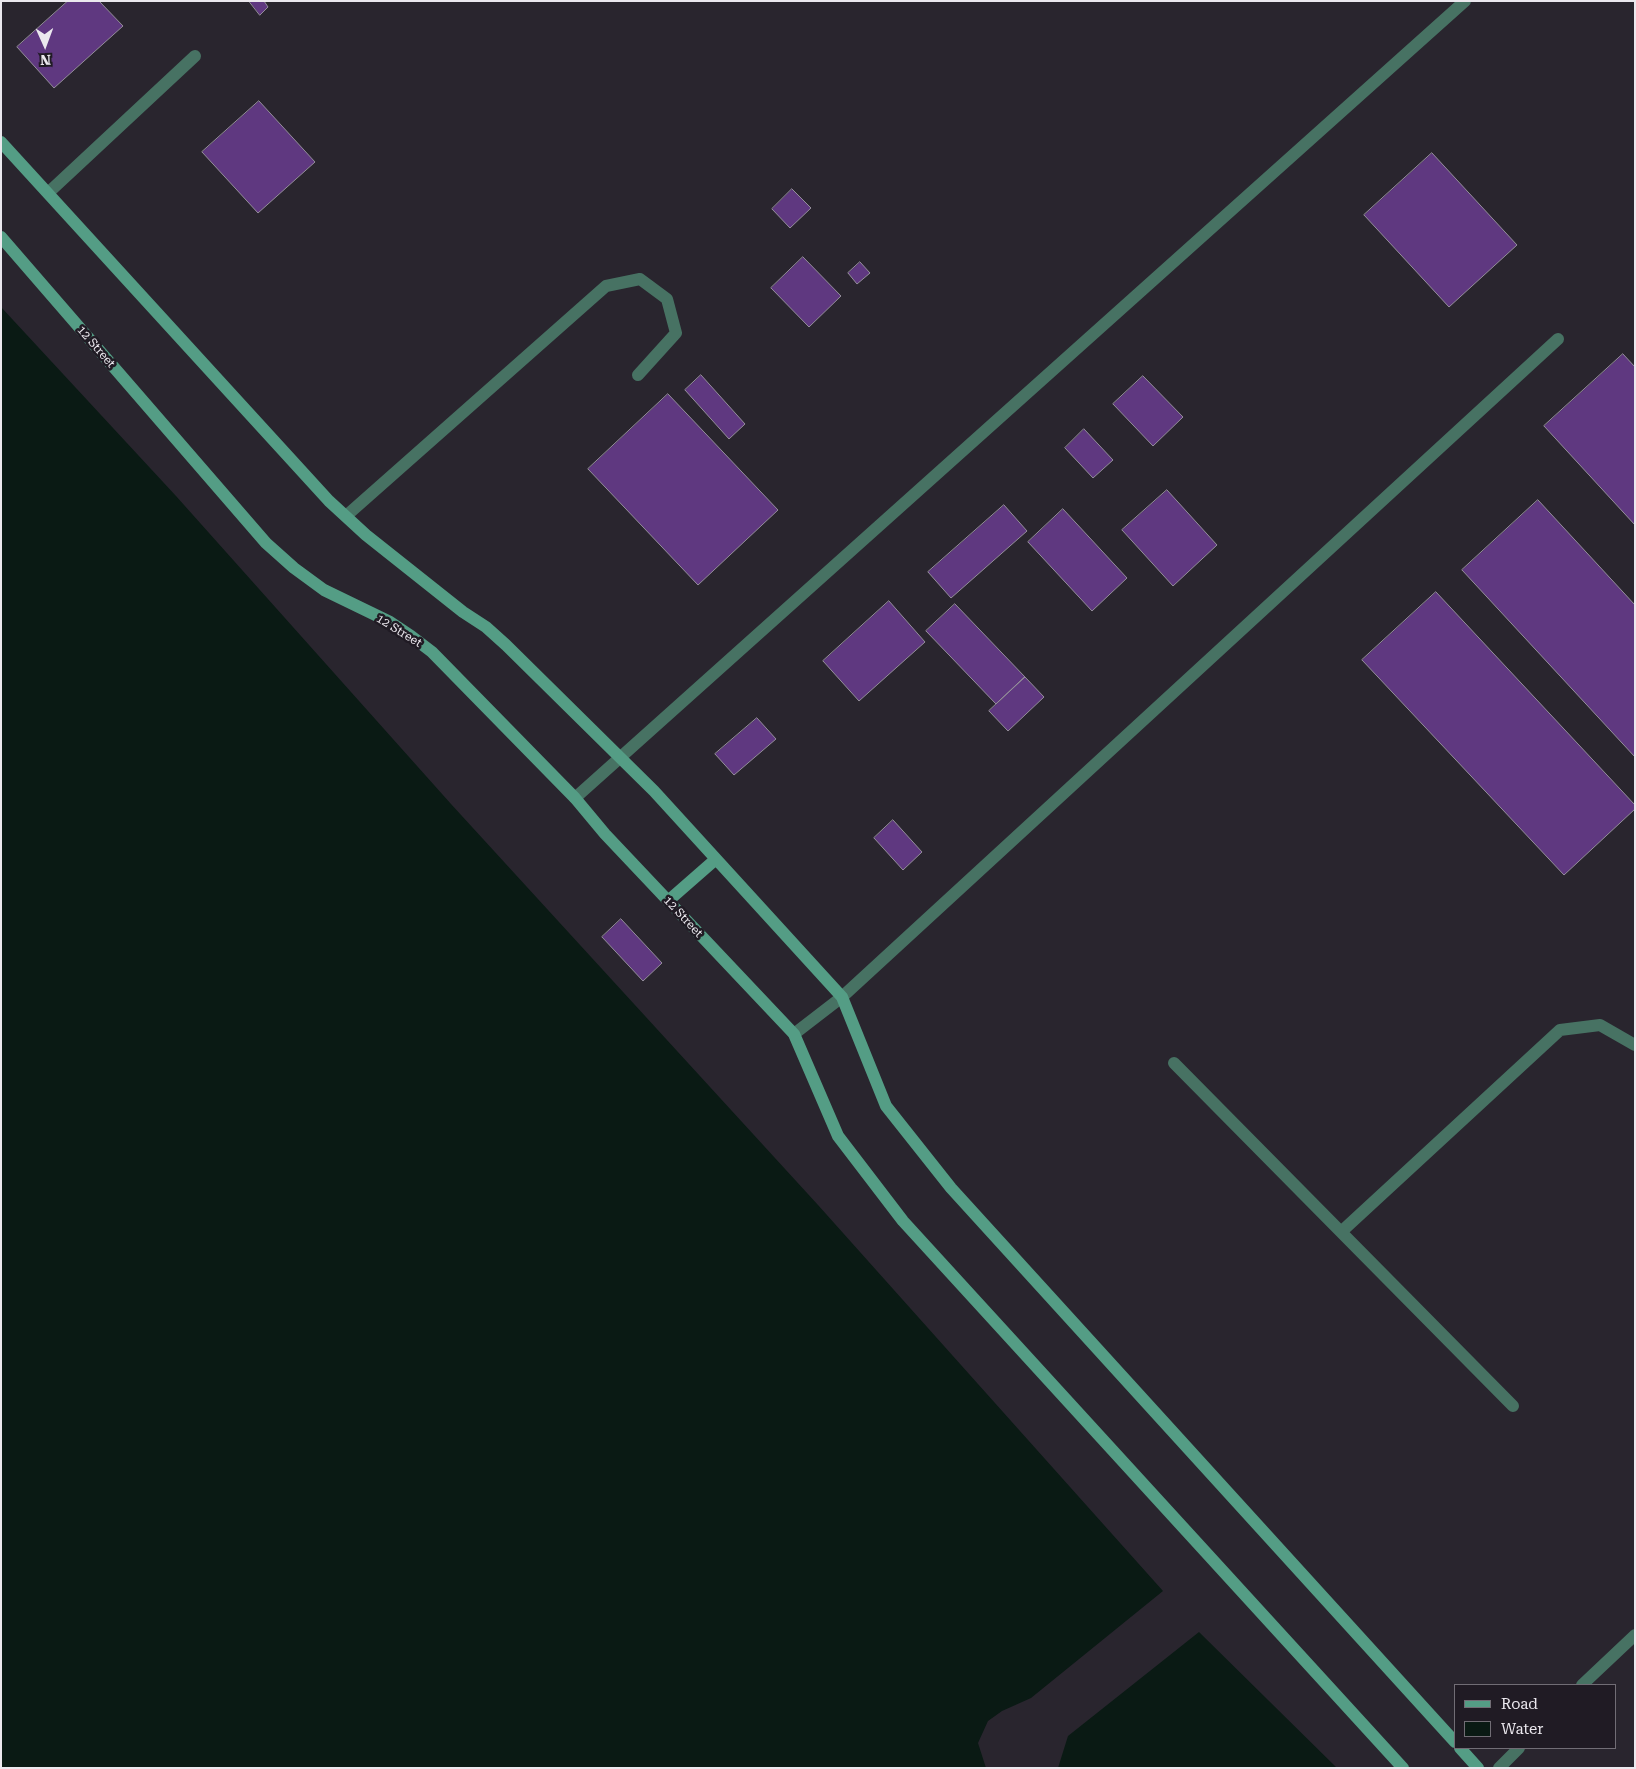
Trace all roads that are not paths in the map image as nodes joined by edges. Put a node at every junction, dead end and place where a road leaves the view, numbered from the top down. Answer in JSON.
{"nodes":[{"id":1,"x":1465,"y":1,"type":"edge"},
{"id":2,"x":195,"y":56,"type":"dead end"},
{"id":3,"x":3,"y":147,"type":"edge"},
{"id":4,"x":48,"y":193,"type":"junction"},
{"id":5,"x":1,"y":237,"type":"edge"},
{"id":6,"x":1558,"y":339,"type":"dead end"},
{"id":7,"x":638,"y":375,"type":"dead end"},
{"id":8,"x":346,"y":516,"type":"junction"},
{"id":9,"x":621,"y":757,"type":"junction"},
{"id":10,"x":575,"y":798,"type":"junction"},
{"id":11,"x":716,"y":859,"type":"junction"},
{"id":12,"x":668,"y":901,"type":"junction"},
{"id":13,"x":842,"y":996,"type":"junction"},
{"id":14,"x":794,"y":1034,"type":"junction"},
{"id":15,"x":1635,"y":1045,"type":"edge"},
{"id":16,"x":1174,"y":1063,"type":"dead end"},
{"id":17,"x":1341,"y":1232,"type":"junction"},
{"id":18,"x":1513,"y":1406,"type":"dead end"},
{"id":19,"x":1635,"y":1635,"type":"edge"},
{"id":20,"x":1583,"y":1684,"type":"edge"},
{"id":21,"x":1454,"y":1741,"type":"edge"},
{"id":22,"x":1461,"y":1749,"type":"edge"},
{"id":23,"x":1518,"y":1749,"type":"edge"},
{"id":24,"x":1403,"y":1768,"type":"edge"},
{"id":25,"x":1478,"y":1768,"type":"edge"},
{"id":26,"x":1499,"y":1768,"type":"edge"}],
"edges":[{"from":1,"to":9,"type":"lane"},
{"from":2,"to":4,"type":"lane"},
{"from":3,"to":4,"type":"street"},
{"from":4,"to":8,"type":"street"},
{"from":5,"to":10,"type":"street","name":"12 Street"},
{"from":6,"to":13,"type":"lane"},
{"from":7,"to":8,"type":"lane"},
{"from":8,"to":9,"type":"street"},
{"from":9,"to":10,"type":"lane"},
{"from":9,"to":11,"type":"street"},
{"from":10,"to":12,"type":"street","name":"12 Street"},
{"from":11,"to":12,"type":"street"},
{"from":11,"to":13,"type":"street"},
{"from":12,"to":14,"type":"street","name":"12 Street"},
{"from":13,"to":14,"type":"lane"},
{"from":13,"to":21,"type":"street"},
{"from":14,"to":24,"type":"street"},
{"from":15,"to":17,"type":"lane"},
{"from":16,"to":17,"type":"lane"},
{"from":17,"to":18,"type":"lane"},
{"from":19,"to":20,"type":"lane"},
{"from":22,"to":25,"type":"street"},
{"from":23,"to":26,"type":"lane"}]}
